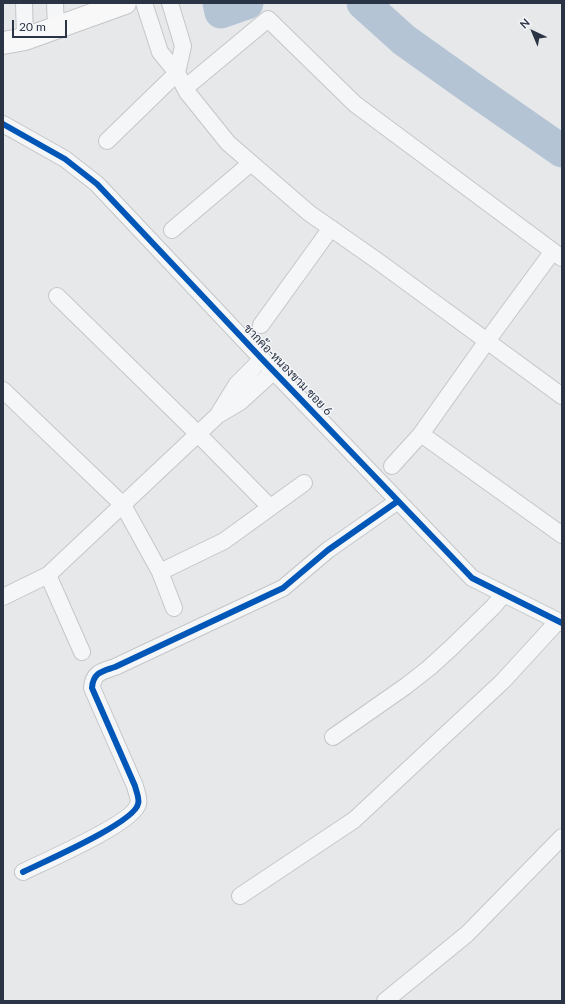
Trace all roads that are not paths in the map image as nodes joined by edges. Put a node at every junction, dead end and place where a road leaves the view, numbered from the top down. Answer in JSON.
{"nodes":[{"id":1,"x":24,"y":3,"type":"edge"},
{"id":2,"x":55,"y":3,"type":"edge"},
{"id":3,"x":125,"y":3,"type":"edge"},
{"id":4,"x":144,"y":3,"type":"edge"},
{"id":5,"x":170,"y":3,"type":"edge"},
{"id":6,"x":56,"y":28,"type":"junction"},
{"id":7,"x":25,"y":39,"type":"junction"},
{"id":8,"x":3,"y":43,"type":"edge"},
{"id":9,"x":177,"y":73,"type":"junction"},
{"id":10,"x":185,"y":88,"type":"junction"},
{"id":11,"x":3,"y":124,"type":"edge"},
{"id":12,"x":107,"y":141,"type":"dead end"},
{"id":13,"x":251,"y":163,"type":"junction"},
{"id":14,"x":331,"y":228,"type":"junction"},
{"id":15,"x":172,"y":230,"type":"dead end"},
{"id":16,"x":558,"y":254,"type":"edge"},
{"id":17,"x":57,"y":296,"type":"dead end"},
{"id":18,"x":261,"y":325,"type":"dead end"},
{"id":19,"x":487,"y":341,"type":"junction"},
{"id":20,"x":262,"y":359,"type":"junction"},
{"id":21,"x":274,"y":371,"type":"junction"},
{"id":22,"x":5,"y":396,"type":"edge"},
{"id":23,"x":562,"y":396,"type":"edge"},
{"id":24,"x":218,"y":415,"type":"junction"},
{"id":25,"x":198,"y":434,"type":"junction"},
{"id":26,"x":421,"y":434,"type":"junction"},
{"id":27,"x":392,"y":466,"type":"dead end"},
{"id":28,"x":304,"y":483,"type":"dead end"},
{"id":29,"x":398,"y":501,"type":"junction"},
{"id":30,"x":123,"y":505,"type":"junction"},
{"id":31,"x":270,"y":507,"type":"junction"},
{"id":32,"x":562,"y":535,"type":"edge"},
{"id":33,"x":160,"y":572,"type":"junction"},
{"id":34,"x":48,"y":575,"type":"junction"},
{"id":35,"x":504,"y":594,"type":"junction"},
{"id":36,"x":3,"y":597,"type":"edge"},
{"id":37,"x":174,"y":608,"type":"dead end"},
{"id":38,"x":560,"y":622,"type":"edge"},
{"id":39,"x":82,"y":652,"type":"dead end"},
{"id":40,"x":333,"y":737,"type":"dead end"},
{"id":41,"x":562,"y":837,"type":"edge"},
{"id":42,"x":23,"y":872,"type":"dead end"},
{"id":43,"x":240,"y":896,"type":"dead end"},
{"id":44,"x":385,"y":1001,"type":"edge"}],
"edges":[{"from":1,"to":7,"type":"street"},
{"from":2,"to":6,"type":"street"},
{"from":3,"to":6,"type":"street"},
{"from":4,"to":9,"type":"street"},
{"from":5,"to":9,"type":"street"},
{"from":6,"to":7,"type":"street"},
{"from":7,"to":8,"type":"street"},
{"from":9,"to":10,"type":"street"},
{"from":9,"to":12,"type":"street"},
{"from":10,"to":13,"type":"street"},
{"from":10,"to":16,"type":"street"},
{"from":11,"to":20,"type":"street","name":"ชากค้อ-หนองขาม ซอย 6"},
{"from":13,"to":14,"type":"street"},
{"from":13,"to":15,"type":"street"},
{"from":14,"to":18,"type":"street"},
{"from":14,"to":19,"type":"street"},
{"from":16,"to":19,"type":"street"},
{"from":17,"to":25,"type":"street"},
{"from":19,"to":23,"type":"street"},
{"from":19,"to":26,"type":"street"},
{"from":20,"to":21,"type":"street","name":"ชากค้อ-หนองขาม ซอย 6"},
{"from":20,"to":24,"type":"street"},
{"from":21,"to":24,"type":"street"},
{"from":21,"to":29,"type":"street","name":"ชากค้อ-หนองขาม ซอย 6"},
{"from":22,"to":30,"type":"street"},
{"from":24,"to":25,"type":"street"},
{"from":25,"to":30,"type":"street"},
{"from":25,"to":31,"type":"street"},
{"from":26,"to":27,"type":"street"},
{"from":26,"to":32,"type":"street"},
{"from":28,"to":31,"type":"street"},
{"from":29,"to":35,"type":"street","name":"ชากค้อ-หนองขาม ซอย 6"},
{"from":29,"to":42,"type":"street"},
{"from":30,"to":33,"type":"street"},
{"from":30,"to":34,"type":"street"},
{"from":31,"to":33,"type":"street"},
{"from":33,"to":37,"type":"street"},
{"from":34,"to":36,"type":"street"},
{"from":34,"to":39,"type":"street"},
{"from":35,"to":38,"type":"street","name":"ชากค้อ-หนองขาม ซอย 6"},
{"from":35,"to":40,"type":"street"},
{"from":38,"to":43,"type":"street"},
{"from":41,"to":44,"type":"street"}]}
